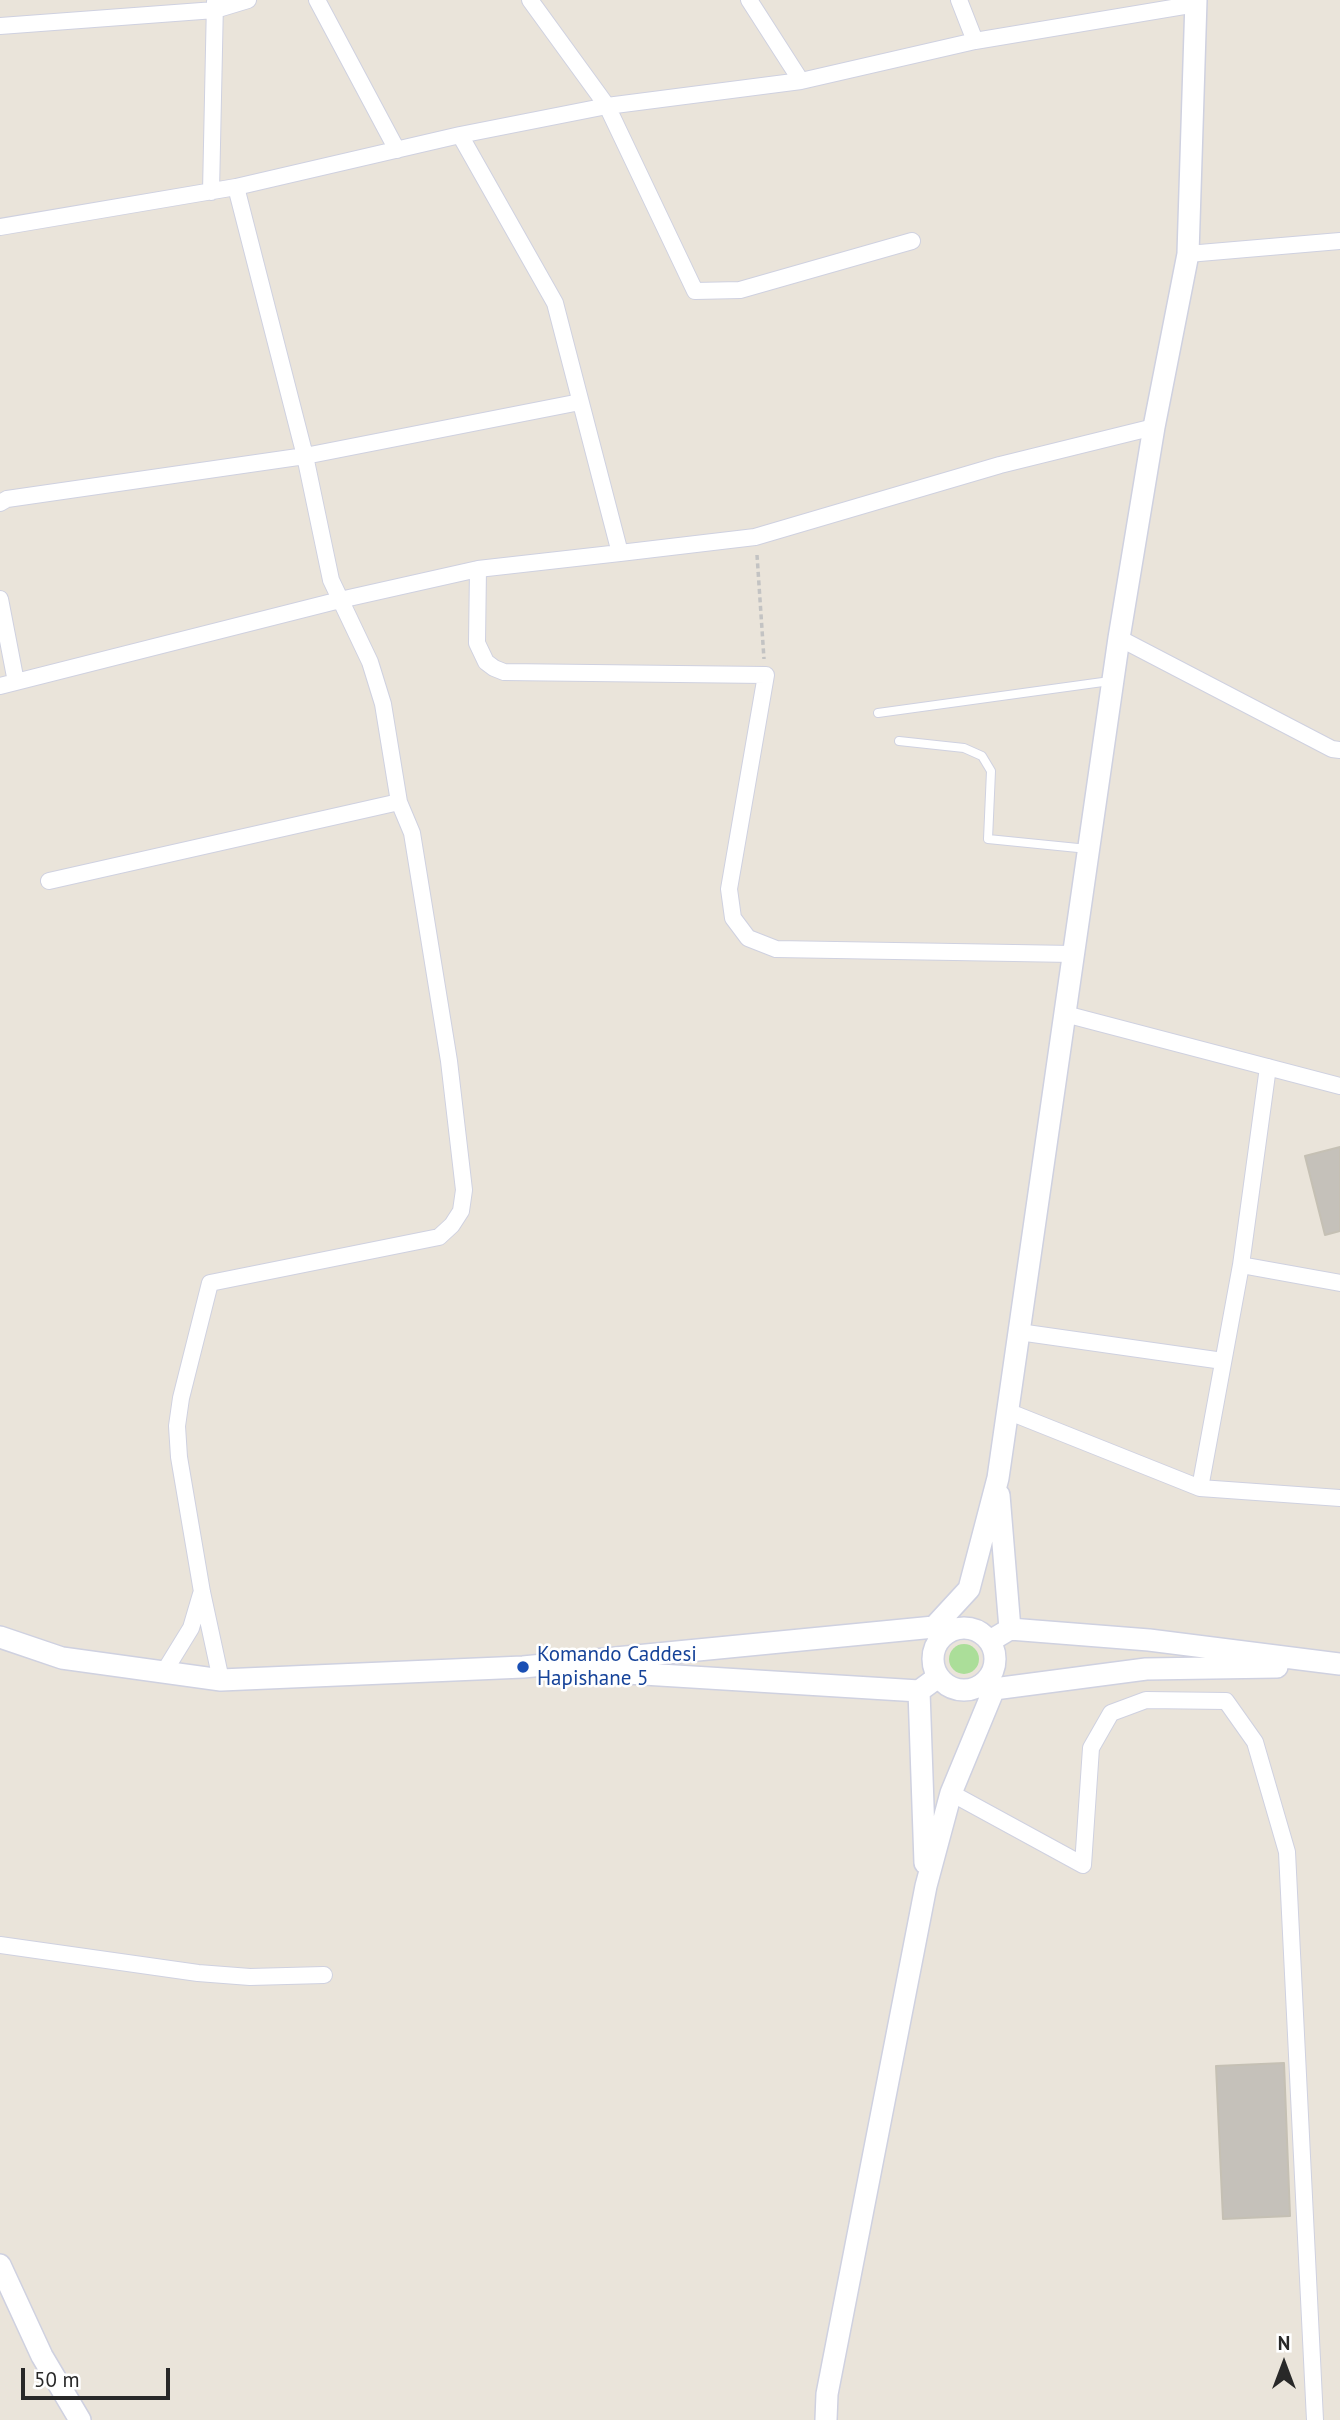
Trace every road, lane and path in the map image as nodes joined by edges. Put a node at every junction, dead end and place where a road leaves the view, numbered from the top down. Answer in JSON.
{"nodes":[{"id":1,"x":248,"y":0,"type":"edge"},
{"id":2,"x":317,"y":0,"type":"edge"},
{"id":3,"x":530,"y":0,"type":"edge"},
{"id":4,"x":749,"y":0,"type":"edge"},
{"id":5,"x":959,"y":0,"type":"edge"},
{"id":6,"x":1196,"y":2,"type":"edge"},
{"id":7,"x":215,"y":5,"type":"edge"},
{"id":8,"x":0,"y":26,"type":"edge"},
{"id":9,"x":975,"y":41,"type":"junction"},
{"id":10,"x":802,"y":81,"type":"junction"},
{"id":11,"x":607,"y":106,"type":"junction"},
{"id":12,"x":460,"y":135,"type":"junction"},
{"id":13,"x":397,"y":150,"type":"junction"},
{"id":14,"x":236,"y":187,"type":"junction"},
{"id":15,"x":211,"y":192,"type":"junction"},
{"id":16,"x":0,"y":227,"type":"edge"},
{"id":17,"x":912,"y":240,"type":"dead end"},
{"id":18,"x":1340,"y":241,"type":"edge"},
{"id":19,"x":1188,"y":254,"type":"junction"},
{"id":20,"x":580,"y":402,"type":"junction"},
{"id":21,"x":1154,"y":427,"type":"junction"},
{"id":22,"x":305,"y":456,"type":"junction"},
{"id":23,"x":0,"y":503,"type":"edge"},
{"id":24,"x":755,"y":537,"type":"junction"},
{"id":25,"x":620,"y":553,"type":"junction"},
{"id":26,"x":478,"y":569,"type":"junction"},
{"id":27,"x":0,"y":599,"type":"edge"},
{"id":28,"x":340,"y":600,"type":"junction"},
{"id":29,"x":1119,"y":638,"type":"junction"},
{"id":30,"x":766,"y":675,"type":"junction"},
{"id":31,"x":1113,"y":680,"type":"junction"},
{"id":32,"x":8,"y":684,"type":"edge"},
{"id":33,"x":878,"y":713,"type":"dead end"},
{"id":34,"x":899,"y":741,"type":"dead end"},
{"id":35,"x":1340,"y":750,"type":"edge"},
{"id":36,"x":399,"y":802,"type":"junction"},
{"id":37,"x":1088,"y":849,"type":"junction"},
{"id":38,"x":49,"y":881,"type":"dead end"},
{"id":39,"x":1073,"y":954,"type":"junction"},
{"id":40,"x":1065,"y":1014,"type":"junction"},
{"id":41,"x":1268,"y":1067,"type":"junction"},
{"id":42,"x":1340,"y":1086,"type":"edge"},
{"id":43,"x":1241,"y":1265,"type":"junction"},
{"id":44,"x":1340,"y":1283,"type":"edge"},
{"id":45,"x":1019,"y":1332,"type":"junction"},
{"id":46,"x":1223,"y":1361,"type":"junction"},
{"id":47,"x":1007,"y":1410,"type":"junction"},
{"id":48,"x":998,"y":1478,"type":"junction"},
{"id":49,"x":1200,"y":1488,"type":"junction"},
{"id":50,"x":1340,"y":1498,"type":"edge"},
{"id":51,"x":202,"y":1592,"type":"junction"},
{"id":52,"x":1010,"y":1629,"type":"junction"},
{"id":53,"x":940,"y":1630,"type":"junction"},
{"id":54,"x":0,"y":1637,"type":"edge"},
{"id":55,"x":990,"y":1641,"type":"junction"},
{"id":56,"x":1340,"y":1665,"type":"edge"},
{"id":57,"x":523,"y":1667,"type":"junction"},
{"id":58,"x":164,"y":1672,"type":"junction"},
{"id":59,"x":938,"y":1676,"type":"junction"},
{"id":60,"x":221,"y":1680,"type":"junction"},
{"id":61,"x":990,"y":1685,"type":"junction"},
{"id":62,"x":919,"y":1691,"type":"junction"},
{"id":63,"x":951,"y":1793,"type":"junction"},
{"id":64,"x":926,"y":1886,"type":"junction"},
{"id":65,"x":0,"y":1945,"type":"edge"},
{"id":66,"x":324,"y":1975,"type":"dead end"},
{"id":67,"x":0,"y":2265,"type":"edge"},
{"id":68,"x":80,"y":2420,"type":"edge"},
{"id":69,"x":826,"y":2420,"type":"edge"},
{"id":70,"x":1315,"y":2420,"type":"edge"}],
"edges":[{"from":1,"to":7,"type":"street"},
{"from":2,"to":13,"type":"street"},
{"from":3,"to":11,"type":"street"},
{"from":4,"to":10,"type":"street"},
{"from":5,"to":9,"type":"street"},
{"from":6,"to":9,"type":"street"},
{"from":6,"to":19,"type":"street"},
{"from":7,"to":8,"type":"street"},
{"from":7,"to":15,"type":"street"},
{"from":9,"to":10,"type":"street"},
{"from":10,"to":11,"type":"street"},
{"from":11,"to":12,"type":"street"},
{"from":11,"to":17,"type":"street"},
{"from":12,"to":13,"type":"street"},
{"from":12,"to":20,"type":"street"},
{"from":13,"to":14,"type":"street"},
{"from":14,"to":15,"type":"street"},
{"from":14,"to":22,"type":"street"},
{"from":15,"to":16,"type":"street"},
{"from":18,"to":19,"type":"street"},
{"from":19,"to":21,"type":"street"},
{"from":20,"to":22,"type":"street"},
{"from":20,"to":25,"type":"street"},
{"from":21,"to":24,"type":"street"},
{"from":21,"to":29,"type":"street"},
{"from":22,"to":23,"type":"street"},
{"from":22,"to":28,"type":"street"},
{"from":24,"to":25,"type":"street"},
{"from":24,"to":30,"type":"path"},
{"from":25,"to":26,"type":"street"},
{"from":26,"to":28,"type":"street"},
{"from":26,"to":30,"type":"street"},
{"from":27,"to":32,"type":"street"},
{"from":28,"to":32,"type":"street"},
{"from":28,"to":36,"type":"street"},
{"from":29,"to":31,"type":"street"},
{"from":29,"to":35,"type":"street"},
{"from":30,"to":39,"type":"street"},
{"from":31,"to":33,"type":"lane"},
{"from":31,"to":37,"type":"street"},
{"from":34,"to":37,"type":"lane"},
{"from":36,"to":38,"type":"street"},
{"from":36,"to":51,"type":"street"},
{"from":37,"to":39,"type":"street"},
{"from":39,"to":40,"type":"street"},
{"from":40,"to":41,"type":"street"},
{"from":40,"to":45,"type":"street"},
{"from":41,"to":42,"type":"street"},
{"from":41,"to":43,"type":"street"},
{"from":43,"to":44,"type":"street"},
{"from":43,"to":46,"type":"street"},
{"from":45,"to":46,"type":"street"},
{"from":45,"to":47,"type":"street"},
{"from":46,"to":49,"type":"street"},
{"from":47,"to":48,"type":"street"},
{"from":47,"to":49,"type":"street"},
{"from":48,"to":52,"type":"street"},
{"from":48,"to":53,"type":"street"},
{"from":49,"to":50,"type":"street"},
{"from":51,"to":58,"type":"street"},
{"from":51,"to":60,"type":"street"},
{"from":52,"to":55,"type":"street"},
{"from":52,"to":56,"type":"street"},
{"from":53,"to":55,"type":"street"},
{"from":53,"to":57,"type":"street"},
{"from":53,"to":59,"type":"street"},
{"from":54,"to":58,"type":"street"},
{"from":55,"to":61,"type":"street"},
{"from":56,"to":61,"type":"street"},
{"from":57,"to":60,"type":"street"},
{"from":57,"to":62,"type":"street"},
{"from":58,"to":60,"type":"street"},
{"from":59,"to":61,"type":"street"},
{"from":59,"to":62,"type":"street"},
{"from":61,"to":63,"type":"street"},
{"from":62,"to":64,"type":"street"},
{"from":63,"to":64,"type":"street"},
{"from":63,"to":70,"type":"street"},
{"from":64,"to":69,"type":"street"},
{"from":65,"to":66,"type":"street"},
{"from":67,"to":68,"type":"street"}]}
